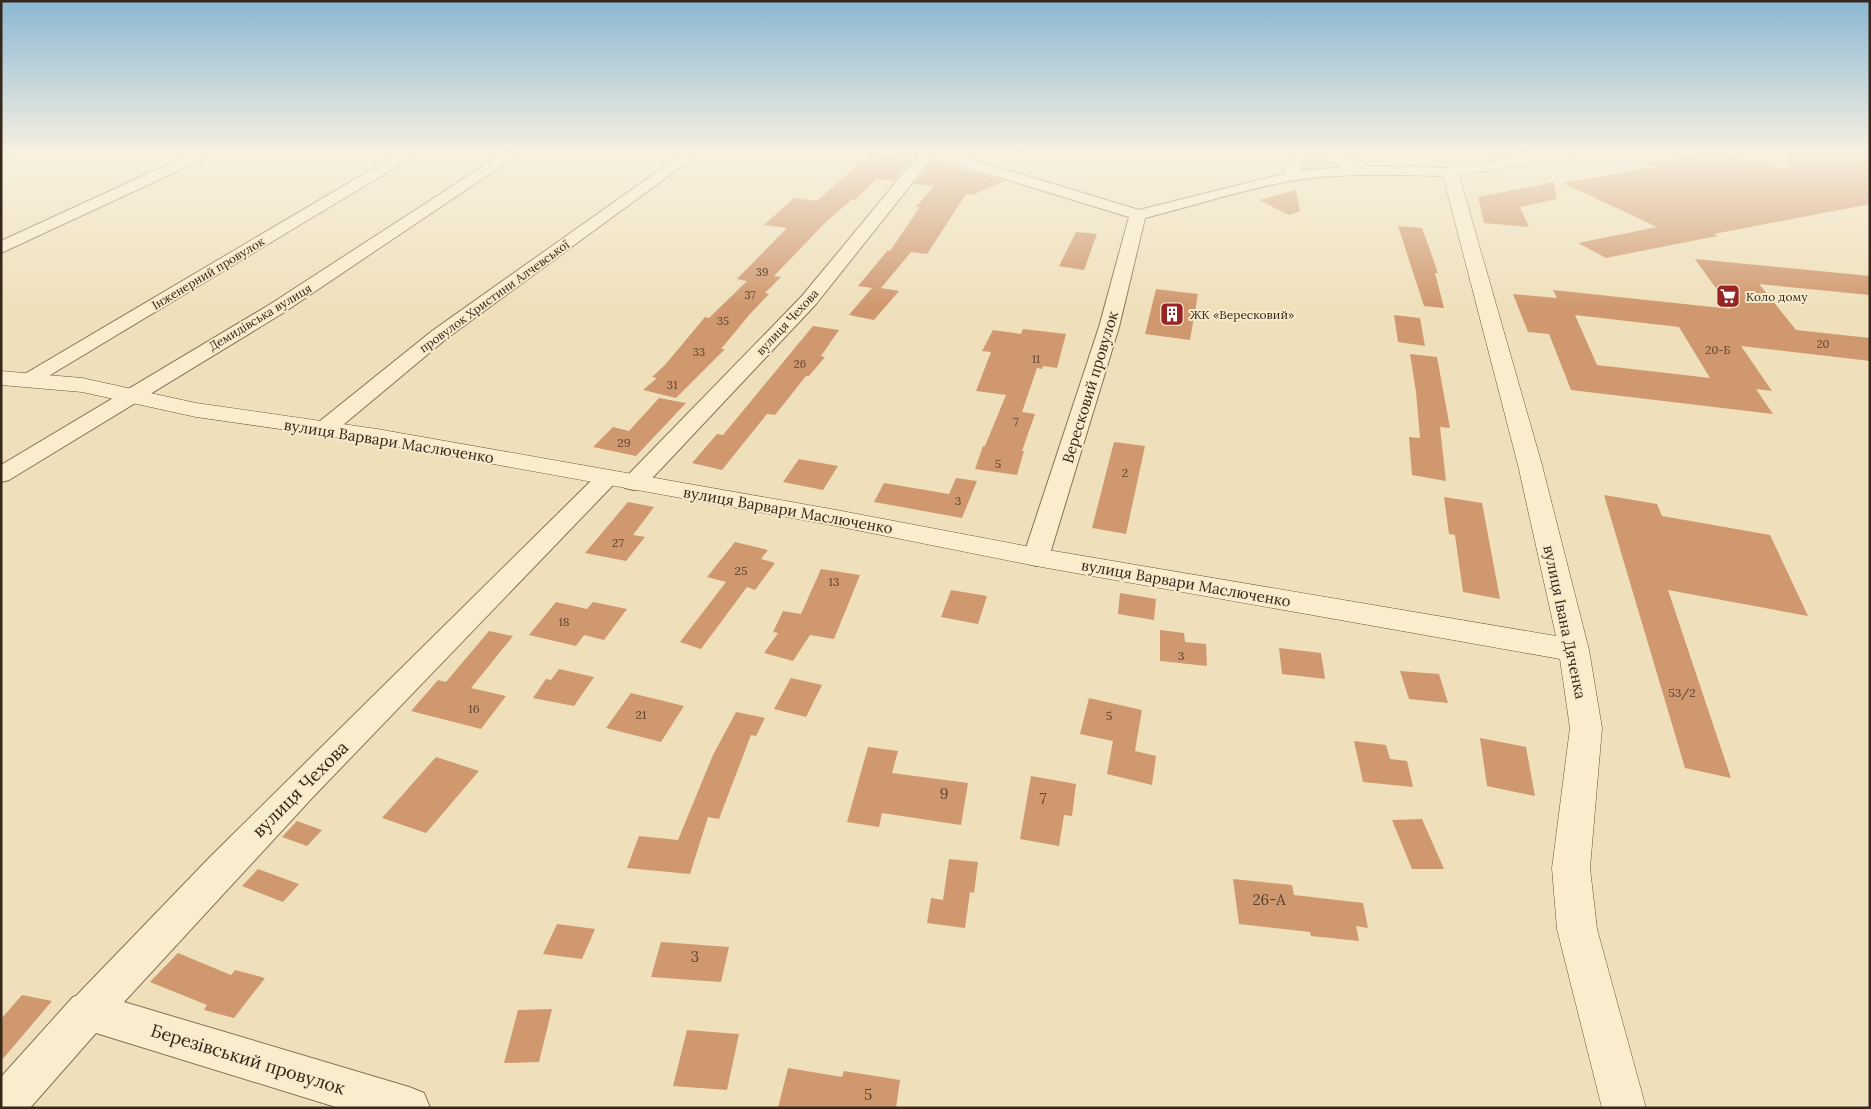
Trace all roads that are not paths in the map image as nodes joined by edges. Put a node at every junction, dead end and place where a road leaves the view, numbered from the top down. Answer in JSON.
{"nodes":[{"id":1,"x":96,"y":204,"type":"edge"},
{"id":2,"x":324,"y":204,"type":"edge"},
{"id":3,"x":436,"y":204,"type":"edge"},
{"id":4,"x":622,"y":204,"type":"edge"},
{"id":5,"x":888,"y":204,"type":"edge"},
{"id":6,"x":1101,"y":204,"type":"edge"},
{"id":7,"x":1183,"y":204,"type":"edge"},
{"id":8,"x":1459,"y":204,"type":"edge"},
{"id":9,"x":1138,"y":215,"type":"junction"},
{"id":10,"x":1,"y":248,"type":"edge"},
{"id":11,"x":1,"y":378,"type":"edge"},
{"id":12,"x":30,"y":379,"type":"junction"},
{"id":13,"x":132,"y":395,"type":"junction"},
{"id":14,"x":323,"y":430,"type":"junction"},
{"id":15,"x":1,"y":475,"type":"edge"},
{"id":16,"x":620,"y":480,"type":"junction"},
{"id":17,"x":1036,"y":557,"type":"junction"},
{"id":18,"x":1574,"y":650,"type":"junction"},
{"id":19,"x":87,"y":1011,"type":"junction"},
{"id":20,"x":2,"y":1108,"type":"edge"},
{"id":21,"x":410,"y":1108,"type":"edge"},
{"id":22,"x":1624,"y":1108,"type":"edge"}],
"edges":[{"from":1,"to":10,"type":"street"},
{"from":2,"to":12,"type":"street","name":"Інженерний провулок"},
{"from":3,"to":13,"type":"street","name":"Демидівська вулиця"},
{"from":4,"to":14,"type":"street","name":"провулок Христини Алчевської"},
{"from":5,"to":16,"type":"street","name":"вулиця Чехова"},
{"from":6,"to":9,"type":"street"},
{"from":7,"to":9,"type":"street"},
{"from":8,"to":18,"type":"street","name":"вулиця Івана Дяченка"},
{"from":9,"to":17,"type":"street","name":"Вересковий провулок"},
{"from":11,"to":12,"type":"street","name":"вулиця Варвари Маслюченко"},
{"from":12,"to":13,"type":"street","name":"вулиця Варвари Маслюченко"},
{"from":13,"to":14,"type":"street","name":"вулиця Варвари Маслюченко"},
{"from":13,"to":15,"type":"street","name":"Демидівська вулиця"},
{"from":14,"to":16,"type":"street","name":"вулиця Варвари Маслюченко"},
{"from":16,"to":17,"type":"street","name":"вулиця Варвари Маслюченко"},
{"from":16,"to":19,"type":"street","name":"вулиця Чехова"},
{"from":17,"to":18,"type":"street","name":"вулиця Варвари Маслюченко"},
{"from":18,"to":22,"type":"street","name":"вулиця Івана Дяченка"},
{"from":19,"to":20,"type":"street","name":"вулиця Чехова"},
{"from":19,"to":21,"type":"street","name":"Березівський провулок"}]}
